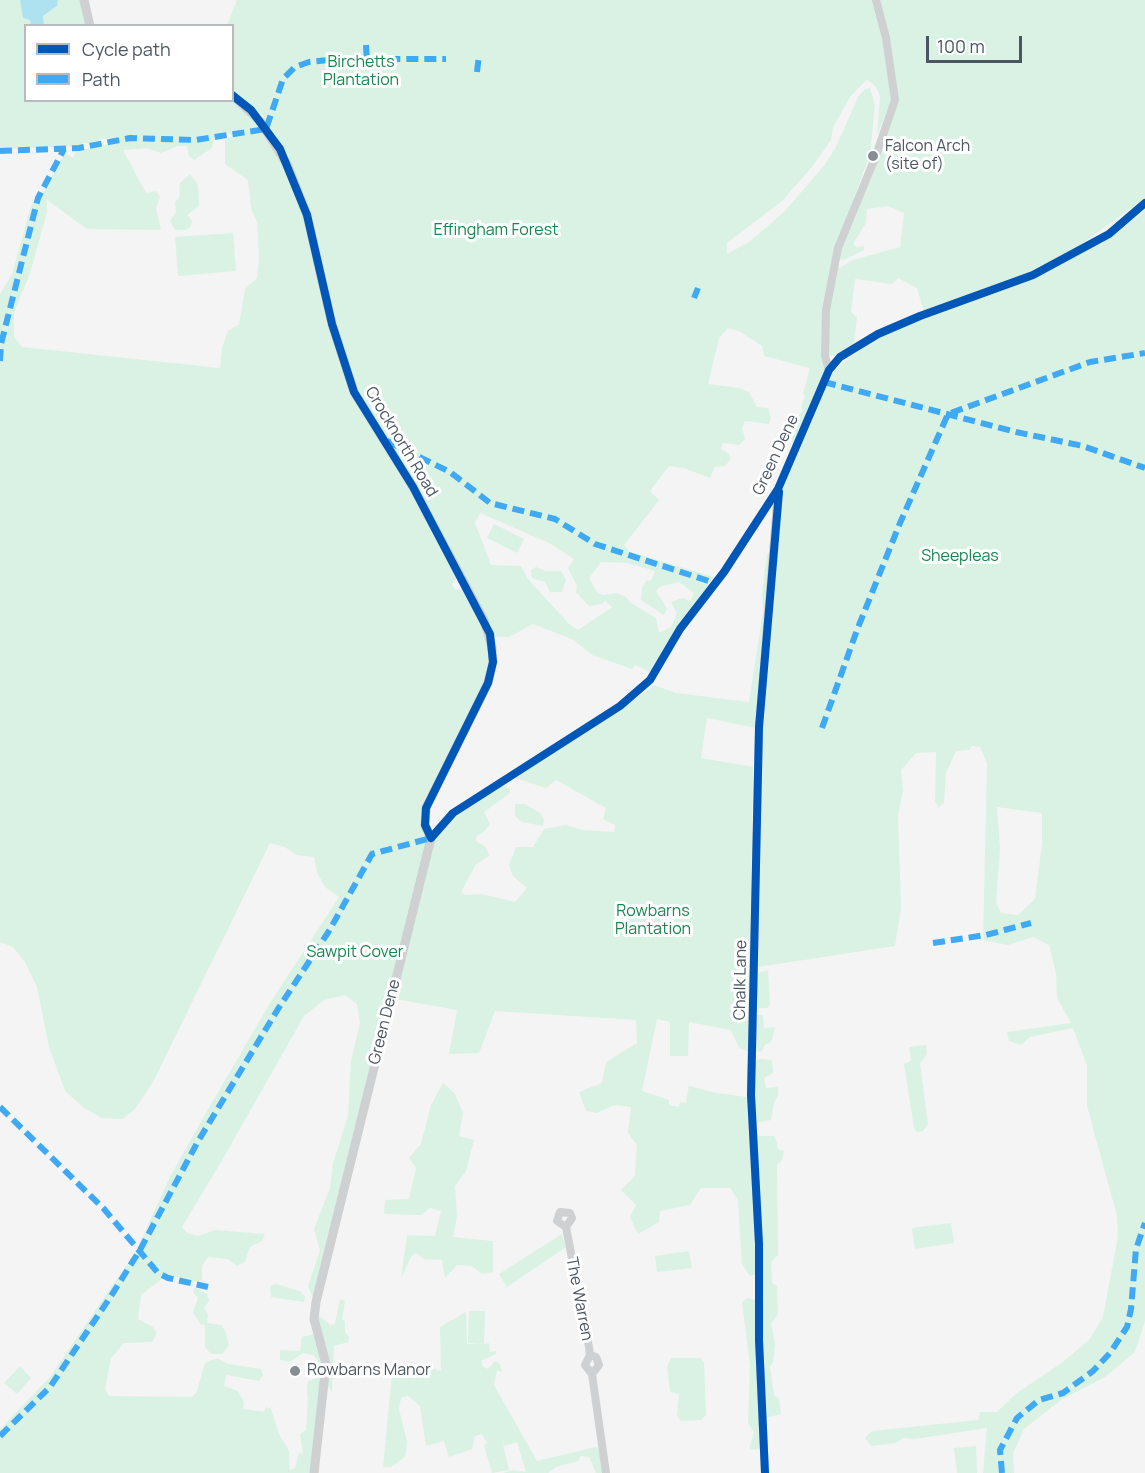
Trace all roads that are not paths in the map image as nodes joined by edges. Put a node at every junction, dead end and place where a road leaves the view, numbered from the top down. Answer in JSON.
{"nodes":[{"id":1,"x":84,"y":0,"type":"edge"},
{"id":2,"x":876,"y":0,"type":"edge"},
{"id":3,"x":90,"y":24,"type":"edge"},
{"id":4,"x":234,"y":97,"type":"edge"},
{"id":5,"x":1145,"y":204,"type":"edge"},
{"id":6,"x":829,"y":370,"type":"junction"},
{"id":7,"x":778,"y":489,"type":"junction"},
{"id":8,"x":431,"y":838,"type":"junction"},
{"id":9,"x":566,"y":1227,"type":"dead end"},
{"id":10,"x":314,"y":1473,"type":"edge"},
{"id":11,"x":606,"y":1473,"type":"edge"},
{"id":12,"x":765,"y":1473,"type":"edge"}],
"edges":[{"from":1,"to":3,"type":"street"},
{"from":2,"to":6,"type":"street"},
{"from":4,"to":8,"type":"street","name":"Crocknorth Road"},
{"from":5,"to":6,"type":"street","name":"Green Dene"},
{"from":6,"to":7,"type":"street","name":"Green Dene"},
{"from":7,"to":8,"type":"street","name":"Green Dene"},
{"from":7,"to":12,"type":"street","name":"Chalk Lane"},
{"from":8,"to":10,"type":"street","name":"Green Dene"},
{"from":9,"to":11,"type":"street","name":"The Warren"}]}
